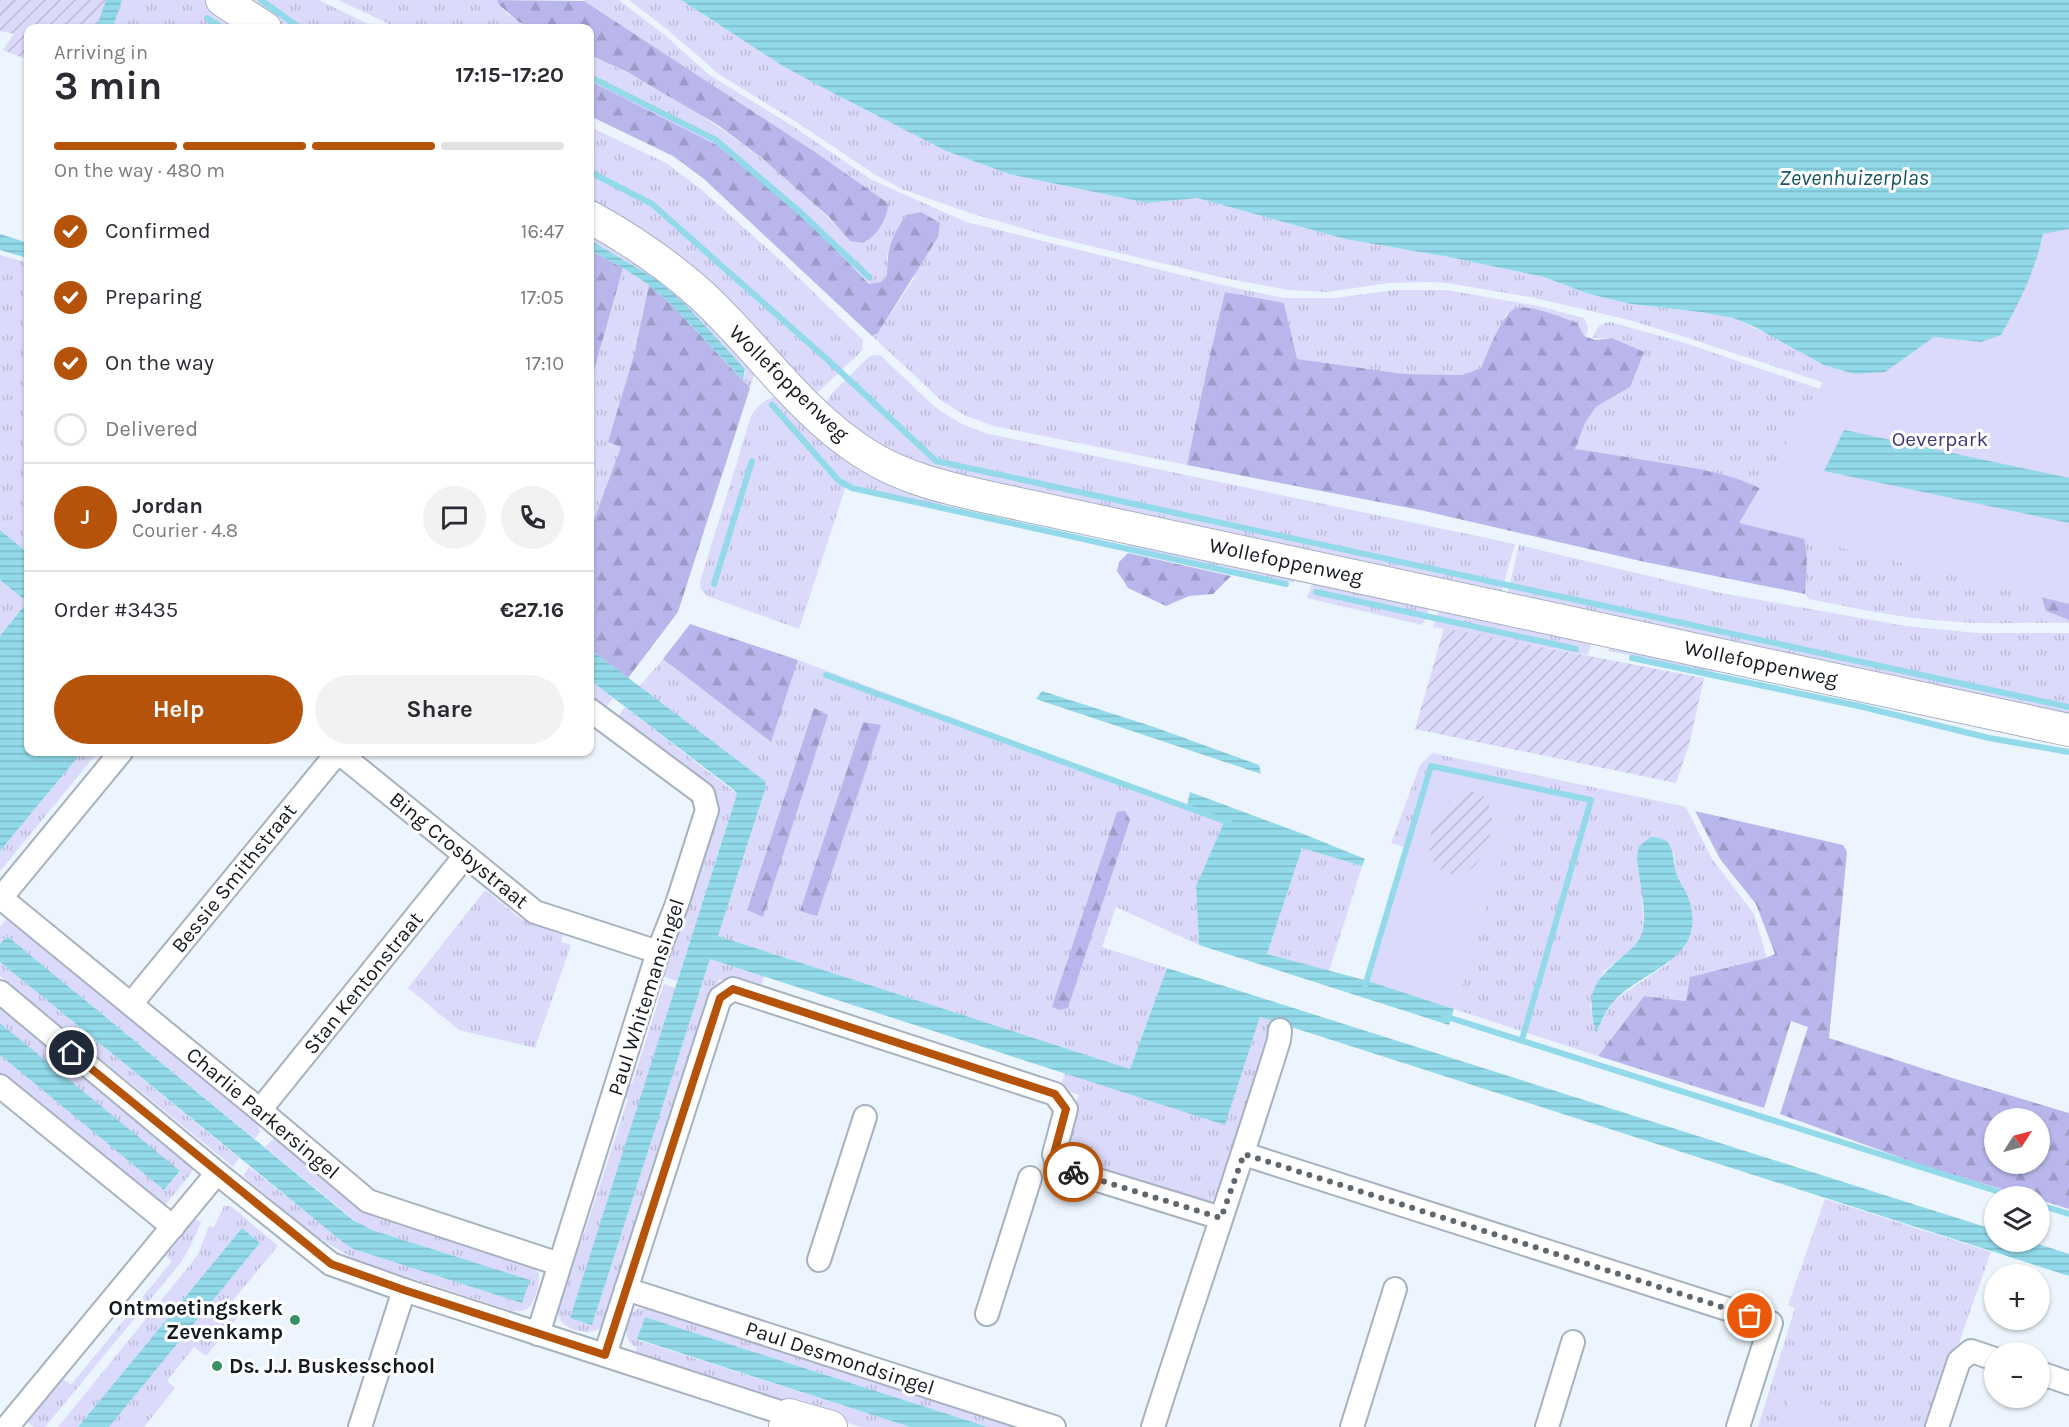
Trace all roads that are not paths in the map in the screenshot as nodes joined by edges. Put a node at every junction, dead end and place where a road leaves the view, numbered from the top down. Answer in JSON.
{"nodes":[{"id":1,"x":222,"y":0,"type":"edge"},
{"id":2,"x":259,"y":24,"type":"edge"},
{"id":3,"x":594,"y":219,"type":"edge"},
{"id":4,"x":594,"y":713,"type":"edge"},
{"id":5,"x":2069,"y":730,"type":"edge"},
{"id":6,"x":118,"y":756,"type":"edge"},
{"id":7,"x":335,"y":756,"type":"edge"},
{"id":8,"x":343,"y":756,"type":"edge"},
{"id":9,"x":465,"y":856,"type":"junction"},
{"id":10,"x":0,"y":898,"type":"edge"},
{"id":11,"x":658,"y":952,"type":"junction"},
{"id":12,"x":0,"y":992,"type":"edge"},
{"id":13,"x":131,"y":1004,"type":"junction"},
{"id":14,"x":1280,"y":1030,"type":"dead end"},
{"id":15,"x":0,"y":1086,"type":"edge"},
{"id":16,"x":261,"y":1110,"type":"junction"},
{"id":17,"x":865,"y":1117,"type":"dead end"},
{"id":18,"x":1244,"y":1154,"type":"junction"},
{"id":19,"x":217,"y":1173,"type":"junction"},
{"id":20,"x":1030,"y":1178,"type":"dead end"},
{"id":21,"x":1221,"y":1218,"type":"junction"},
{"id":22,"x":172,"y":1227,"type":"junction"},
{"id":23,"x":819,"y":1260,"type":"dead end"},
{"id":24,"x":559,"y":1264,"type":"junction"},
{"id":25,"x":626,"y":1289,"type":"junction"},
{"id":26,"x":1395,"y":1289,"type":"dead end"},
{"id":27,"x":404,"y":1290,"type":"junction"},
{"id":28,"x":987,"y":1314,"type":"dead end"},
{"id":29,"x":538,"y":1334,"type":"junction"},
{"id":30,"x":1573,"y":1342,"type":"dead end"},
{"id":31,"x":605,"y":1355,"type":"junction"},
{"id":32,"x":1984,"y":1355,"type":"edge"},
{"id":33,"x":2050,"y":1376,"type":"edge"},
{"id":34,"x":2069,"y":1383,"type":"edge"},
{"id":35,"x":800,"y":1422,"type":"edge"},
{"id":36,"x":7,"y":1427,"type":"edge"},
{"id":37,"x":360,"y":1427,"type":"edge"},
{"id":38,"x":1054,"y":1427,"type":"edge"},
{"id":39,"x":1153,"y":1427,"type":"edge"},
{"id":40,"x":1352,"y":1427,"type":"edge"},
{"id":41,"x":1547,"y":1427,"type":"edge"},
{"id":42,"x":1738,"y":1427,"type":"edge"},
{"id":43,"x":1937,"y":1427,"type":"edge"}],
"edges":[{"from":1,"to":2,"type":"street"},
{"from":3,"to":5,"type":"street","name":"Wollefoppenweg"},
{"from":4,"to":11,"type":"street","name":"Paul Whitemansingel"},
{"from":6,"to":10,"type":"street"},
{"from":7,"to":13,"type":"street","name":"Bessie Smithstraat"},
{"from":8,"to":9,"type":"street","name":"Bing Crosbystraat"},
{"from":9,"to":11,"type":"street","name":"Bing Crosbystraat"},
{"from":9,"to":16,"type":"street","name":"Stan Kentonstraat"},
{"from":10,"to":13,"type":"street","name":"Charlie Parkersingel"},
{"from":11,"to":24,"type":"street","name":"Paul Whitemansingel"},
{"from":12,"to":19,"type":"street"},
{"from":13,"to":16,"type":"street","name":"Charlie Parkersingel"},
{"from":14,"to":18,"type":"street"},
{"from":15,"to":22,"type":"street"},
{"from":16,"to":24,"type":"street","name":"Charlie Parkersingel"},
{"from":17,"to":23,"type":"street"},
{"from":18,"to":21,"type":"street"},
{"from":18,"to":42,"type":"street"},
{"from":19,"to":22,"type":"street"},
{"from":19,"to":27,"type":"street"},
{"from":20,"to":28,"type":"street"},
{"from":21,"to":25,"type":"street"},
{"from":21,"to":39,"type":"street"},
{"from":22,"to":36,"type":"street"},
{"from":24,"to":29,"type":"street","name":"Paul Whitemansingel"},
{"from":25,"to":31,"type":"street"},
{"from":25,"to":38,"type":"street","name":"Paul Desmondsingel"},
{"from":26,"to":40,"type":"street"},
{"from":27,"to":29,"type":"street"},
{"from":27,"to":37,"type":"street"},
{"from":29,"to":31,"type":"street"},
{"from":30,"to":41,"type":"street"},
{"from":31,"to":35,"type":"street"},
{"from":32,"to":43,"type":"street"},
{"from":33,"to":34,"type":"street"}]}
